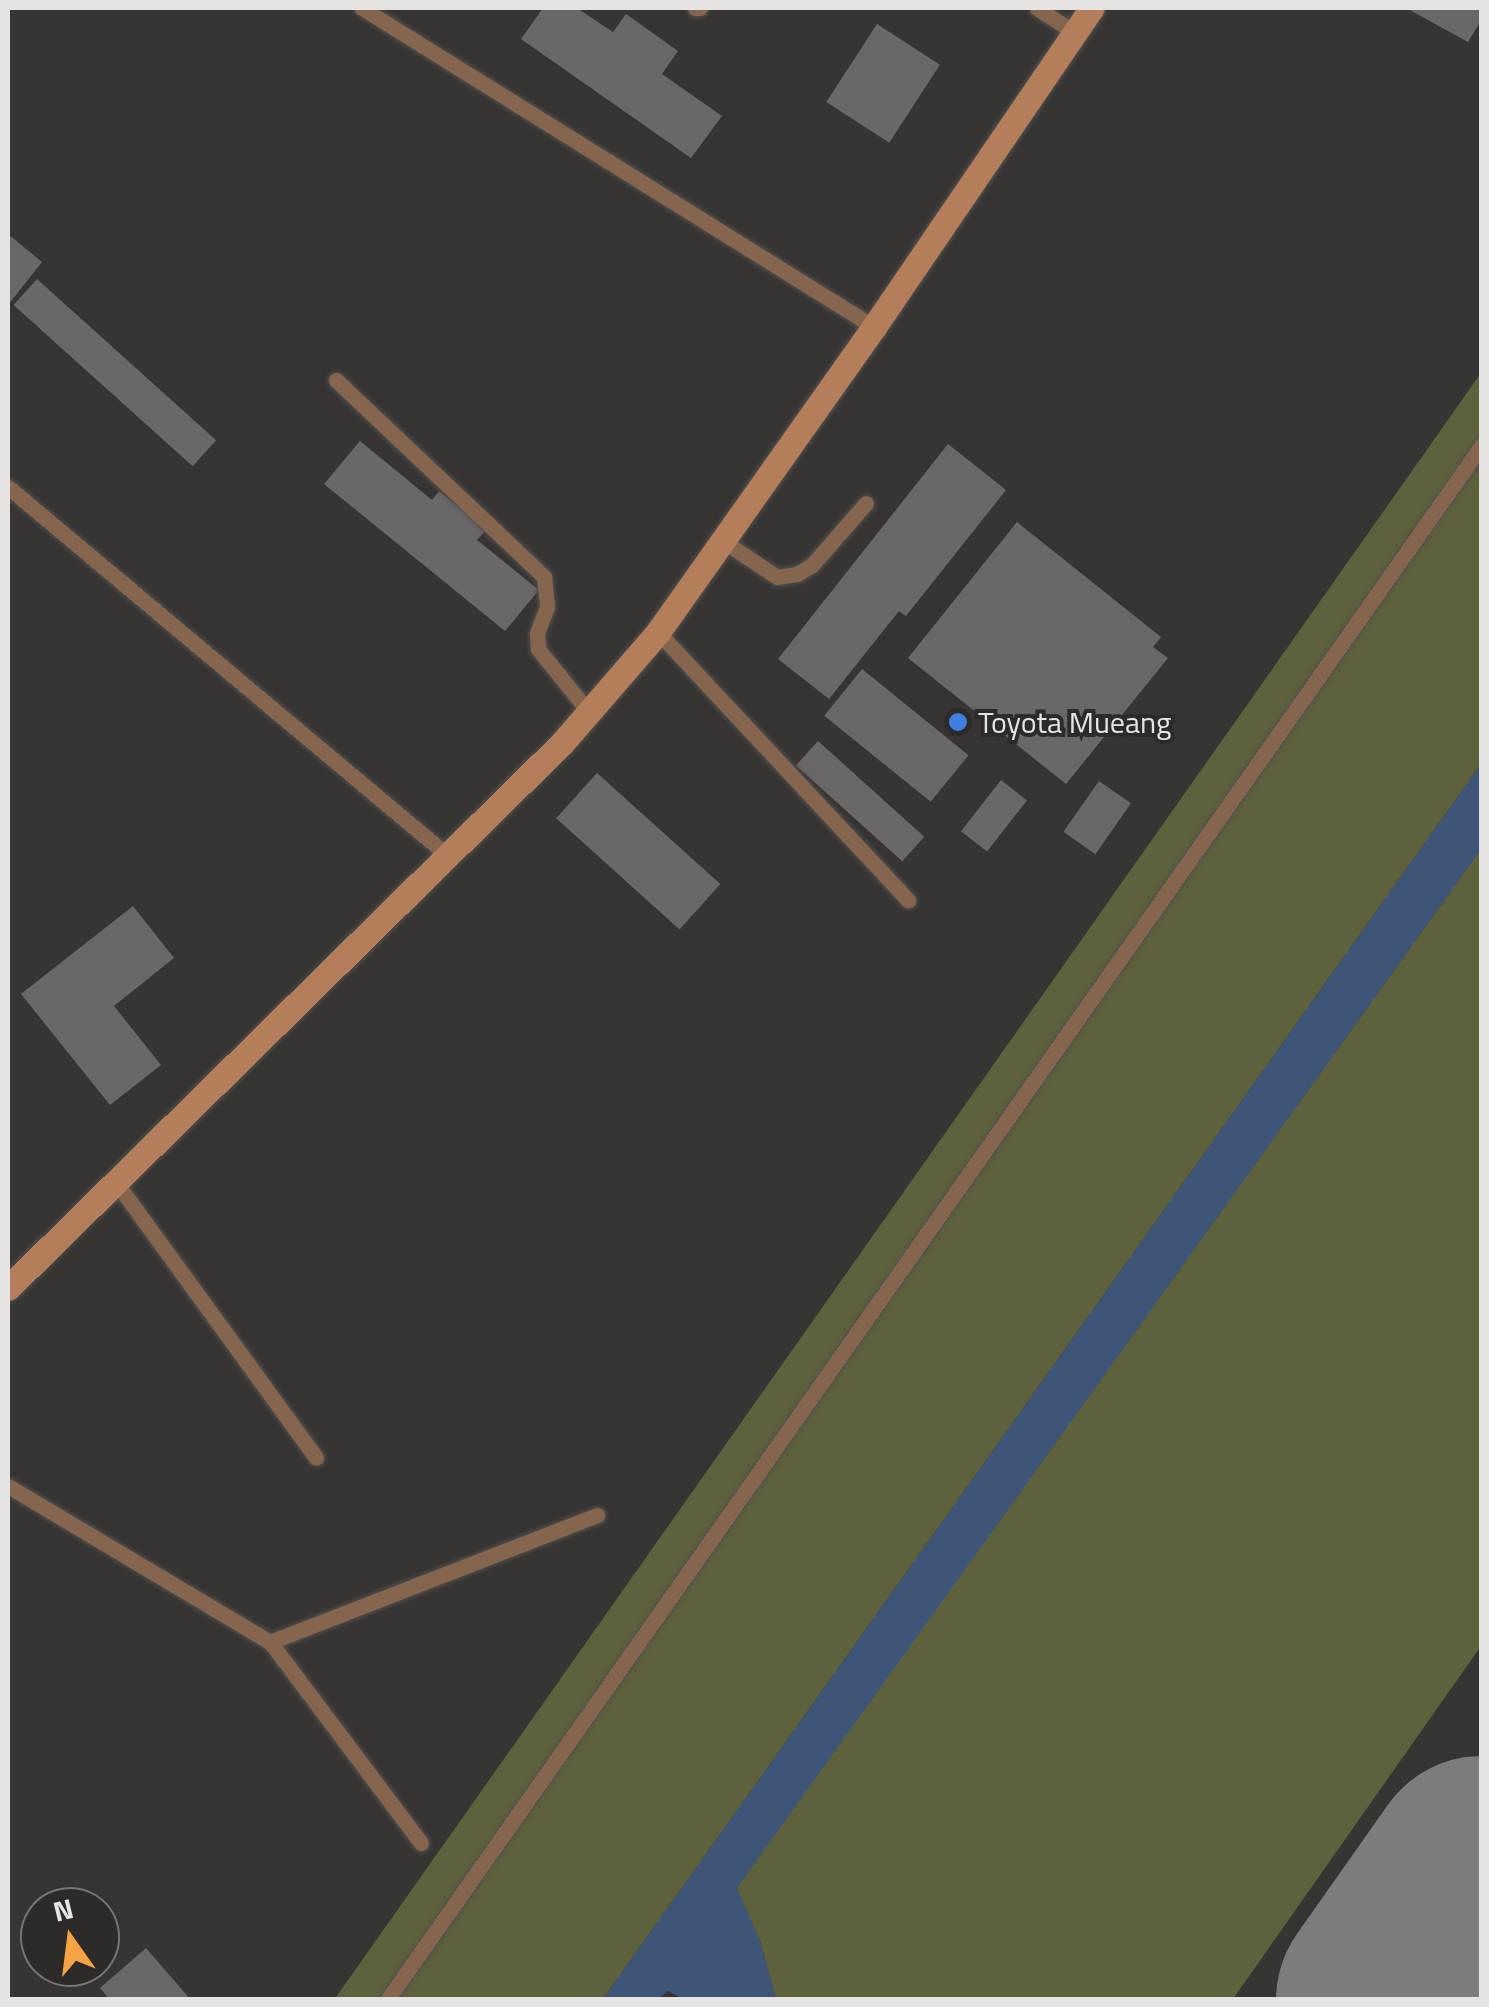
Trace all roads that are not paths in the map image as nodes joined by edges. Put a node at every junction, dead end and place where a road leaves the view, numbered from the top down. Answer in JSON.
{"nodes":[{"id":1,"x":362,"y":8,"type":"edge"},
{"id":2,"x":1037,"y":8,"type":"edge"},
{"id":3,"x":1092,"y":8,"type":"edge"},
{"id":4,"x":1074,"y":32,"type":"junction"},
{"id":5,"x":874,"y":327,"type":"junction"},
{"id":6,"x":336,"y":380,"type":"dead end"},
{"id":7,"x":1482,"y":445,"type":"edge"},
{"id":8,"x":8,"y":487,"type":"edge"},
{"id":9,"x":866,"y":503,"type":"dead end"},
{"id":10,"x":723,"y":542,"type":"junction"},
{"id":11,"x":658,"y":632,"type":"junction"},
{"id":12,"x":588,"y":711,"type":"junction"},
{"id":13,"x":448,"y":855,"type":"junction"},
{"id":14,"x":908,"y":900,"type":"dead end"},
{"id":15,"x":116,"y":1181,"type":"junction"},
{"id":16,"x":8,"y":1288,"type":"edge"},
{"id":17,"x":316,"y":1458,"type":"dead end"},
{"id":18,"x":8,"y":1486,"type":"edge"},
{"id":19,"x":597,"y":1515,"type":"dead end"},
{"id":20,"x":270,"y":1642,"type":"junction"},
{"id":21,"x":421,"y":1843,"type":"dead end"},
{"id":22,"x":387,"y":2000,"type":"edge"}],
"edges":[{"from":1,"to":5,"type":"lane"},
{"from":2,"to":4,"type":"lane"},
{"from":3,"to":4,"type":"main road"},
{"from":4,"to":5,"type":"main road"},
{"from":5,"to":10,"type":"main road"},
{"from":6,"to":12,"type":"lane"},
{"from":7,"to":22,"type":"lane"},
{"from":8,"to":13,"type":"lane"},
{"from":9,"to":10,"type":"lane"},
{"from":10,"to":11,"type":"main road"},
{"from":11,"to":12,"type":"main road"},
{"from":11,"to":14,"type":"lane"},
{"from":12,"to":13,"type":"main road"},
{"from":13,"to":15,"type":"main road"},
{"from":15,"to":16,"type":"main road"},
{"from":15,"to":17,"type":"lane"},
{"from":18,"to":20,"type":"lane"},
{"from":19,"to":20,"type":"lane"},
{"from":20,"to":21,"type":"lane"}]}
